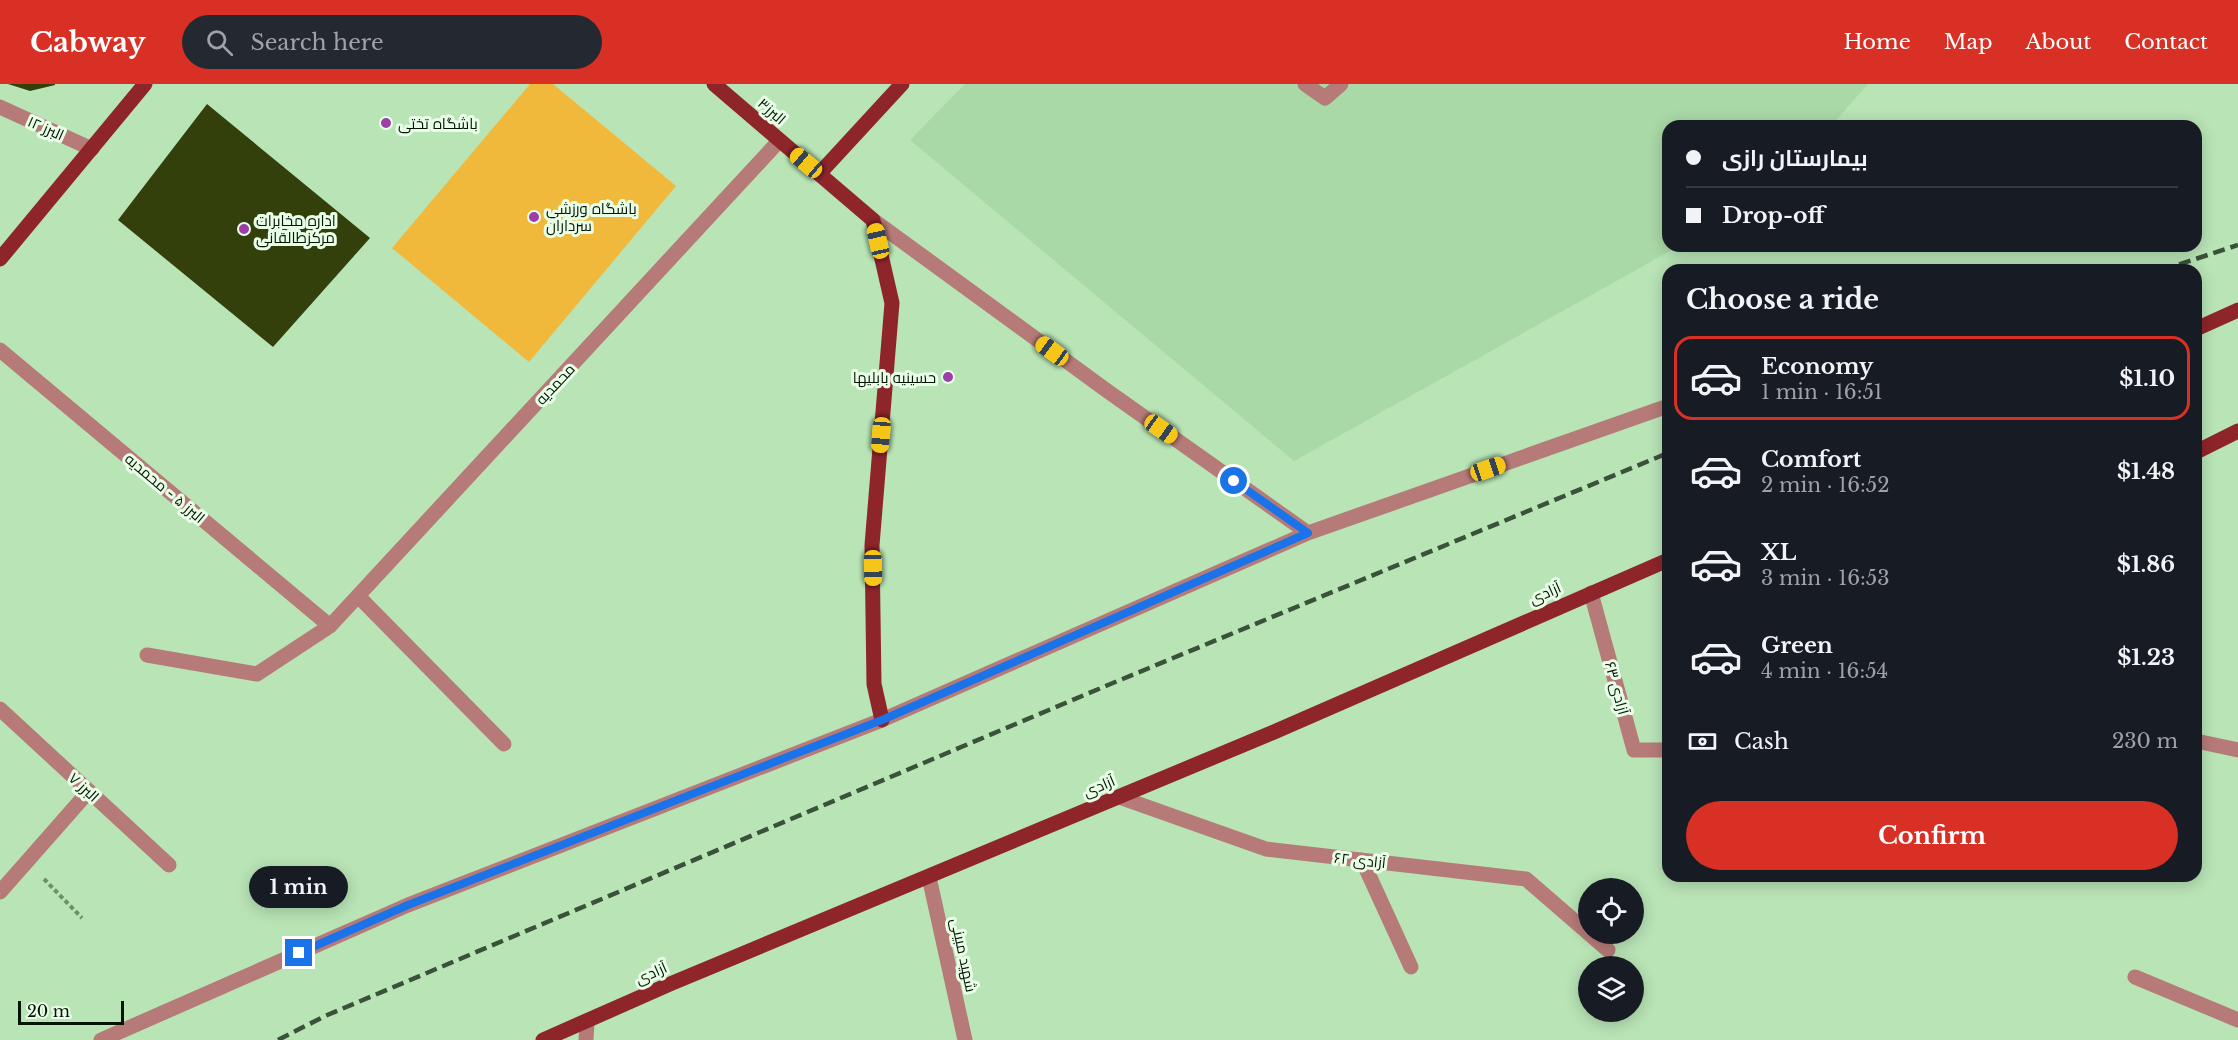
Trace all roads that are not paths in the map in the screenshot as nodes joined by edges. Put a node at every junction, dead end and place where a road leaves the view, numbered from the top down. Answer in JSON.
{"nodes":[{"id":1,"x":145,"y":84,"type":"edge"},
{"id":2,"x":714,"y":84,"type":"edge"},
{"id":3,"x":902,"y":84,"type":"edge"},
{"id":4,"x":1305,"y":84,"type":"edge"},
{"id":5,"x":1341,"y":84,"type":"edge"},
{"id":6,"x":0,"y":107,"type":"edge"},
{"id":7,"x":779,"y":141,"type":"junction"},
{"id":8,"x":92,"y":149,"type":"junction"},
{"id":9,"x":819,"y":174,"type":"junction"},
{"id":10,"x":873,"y":220,"type":"junction"},
{"id":11,"x":0,"y":259,"type":"edge"},
{"id":12,"x":2238,"y":310,"type":"edge"},
{"id":13,"x":2202,"y":326,"type":"edge"},
{"id":14,"x":0,"y":350,"type":"edge"},
{"id":15,"x":1662,"y":408,"type":"edge"},
{"id":16,"x":2238,"y":431,"type":"edge"},
{"id":17,"x":2202,"y":449,"type":"edge"},
{"id":18,"x":1308,"y":533,"type":"junction"},
{"id":19,"x":1662,"y":563,"type":"edge"},
{"id":20,"x":1591,"y":593,"type":"junction"},
{"id":21,"x":358,"y":596,"type":"junction"},
{"id":22,"x":330,"y":626,"type":"junction"},
{"id":23,"x":147,"y":655,"type":"dead end"},
{"id":24,"x":0,"y":709,"type":"edge"},
{"id":25,"x":882,"y":720,"type":"junction"},
{"id":26,"x":2202,"y":742,"type":"edge"},
{"id":27,"x":504,"y":744,"type":"dead end"},
{"id":28,"x":1662,"y":750,"type":"edge"},
{"id":29,"x":2238,"y":750,"type":"edge"},
{"id":30,"x":89,"y":791,"type":"junction"},
{"id":31,"x":1119,"y":797,"type":"junction"},
{"id":32,"x":1362,"y":860,"type":"junction"},
{"id":33,"x":169,"y":865,"type":"dead end"},
{"id":34,"x":929,"y":877,"type":"junction"},
{"id":35,"x":0,"y":892,"type":"edge"},
{"id":36,"x":1608,"y":950,"type":"dead end"},
{"id":37,"x":1411,"y":966,"type":"dead end"},
{"id":38,"x":2135,"y":977,"type":"dead end"},
{"id":39,"x":2238,"y":1020,"type":"edge"},
{"id":40,"x":587,"y":1022,"type":"junction"},
{"id":41,"x":101,"y":1040,"type":"edge"},
{"id":42,"x":543,"y":1040,"type":"edge"},
{"id":43,"x":586,"y":1040,"type":"edge"},
{"id":44,"x":965,"y":1040,"type":"edge"}],
"edges":[{"from":1,"to":8,"type":"main road"},
{"from":2,"to":7,"type":"main road","name":"البرز۳"},
{"from":3,"to":9,"type":"main road"},
{"from":4,"to":5,"type":"street"},
{"from":6,"to":8,"type":"street","name":"البرز ۱۲"},
{"from":7,"to":9,"type":"main road"},
{"from":7,"to":21,"type":"street","name":"محمدیه"},
{"from":8,"to":11,"type":"main road"},
{"from":9,"to":10,"type":"main road"},
{"from":10,"to":18,"type":"street"},
{"from":10,"to":25,"type":"main road"},
{"from":12,"to":13,"type":"main road"},
{"from":14,"to":22,"type":"street","name":"البرز ۵ - محمدیه"},
{"from":15,"to":18,"type":"street"},
{"from":16,"to":17,"type":"main road"},
{"from":18,"to":25,"type":"street"},
{"from":19,"to":20,"type":"main road","name":"آزادی"},
{"from":20,"to":28,"type":"street","name":"آزادی ۶۳"},
{"from":20,"to":31,"type":"main road","name":"آزادی"},
{"from":21,"to":22,"type":"street","name":"محمدیه"},
{"from":21,"to":27,"type":"street"},
{"from":22,"to":23,"type":"street","name":"محمدیه"},
{"from":24,"to":30,"type":"street","name":"البرز ۷"},
{"from":25,"to":41,"type":"street"},
{"from":26,"to":29,"type":"street"},
{"from":30,"to":33,"type":"street","name":"البرز ۷"},
{"from":30,"to":35,"type":"street"},
{"from":31,"to":32,"type":"street","name":"آزادی ۶۲"},
{"from":31,"to":34,"type":"main road","name":"آزادی"},
{"from":32,"to":36,"type":"street","name":"آزادی ۶۲"},
{"from":32,"to":37,"type":"street"},
{"from":34,"to":40,"type":"main road","name":"آزادی"},
{"from":34,"to":44,"type":"street","name":"شهید مبینی"},
{"from":38,"to":39,"type":"street"},
{"from":40,"to":42,"type":"main road","name":"آزادی"},
{"from":40,"to":43,"type":"street"}]}
